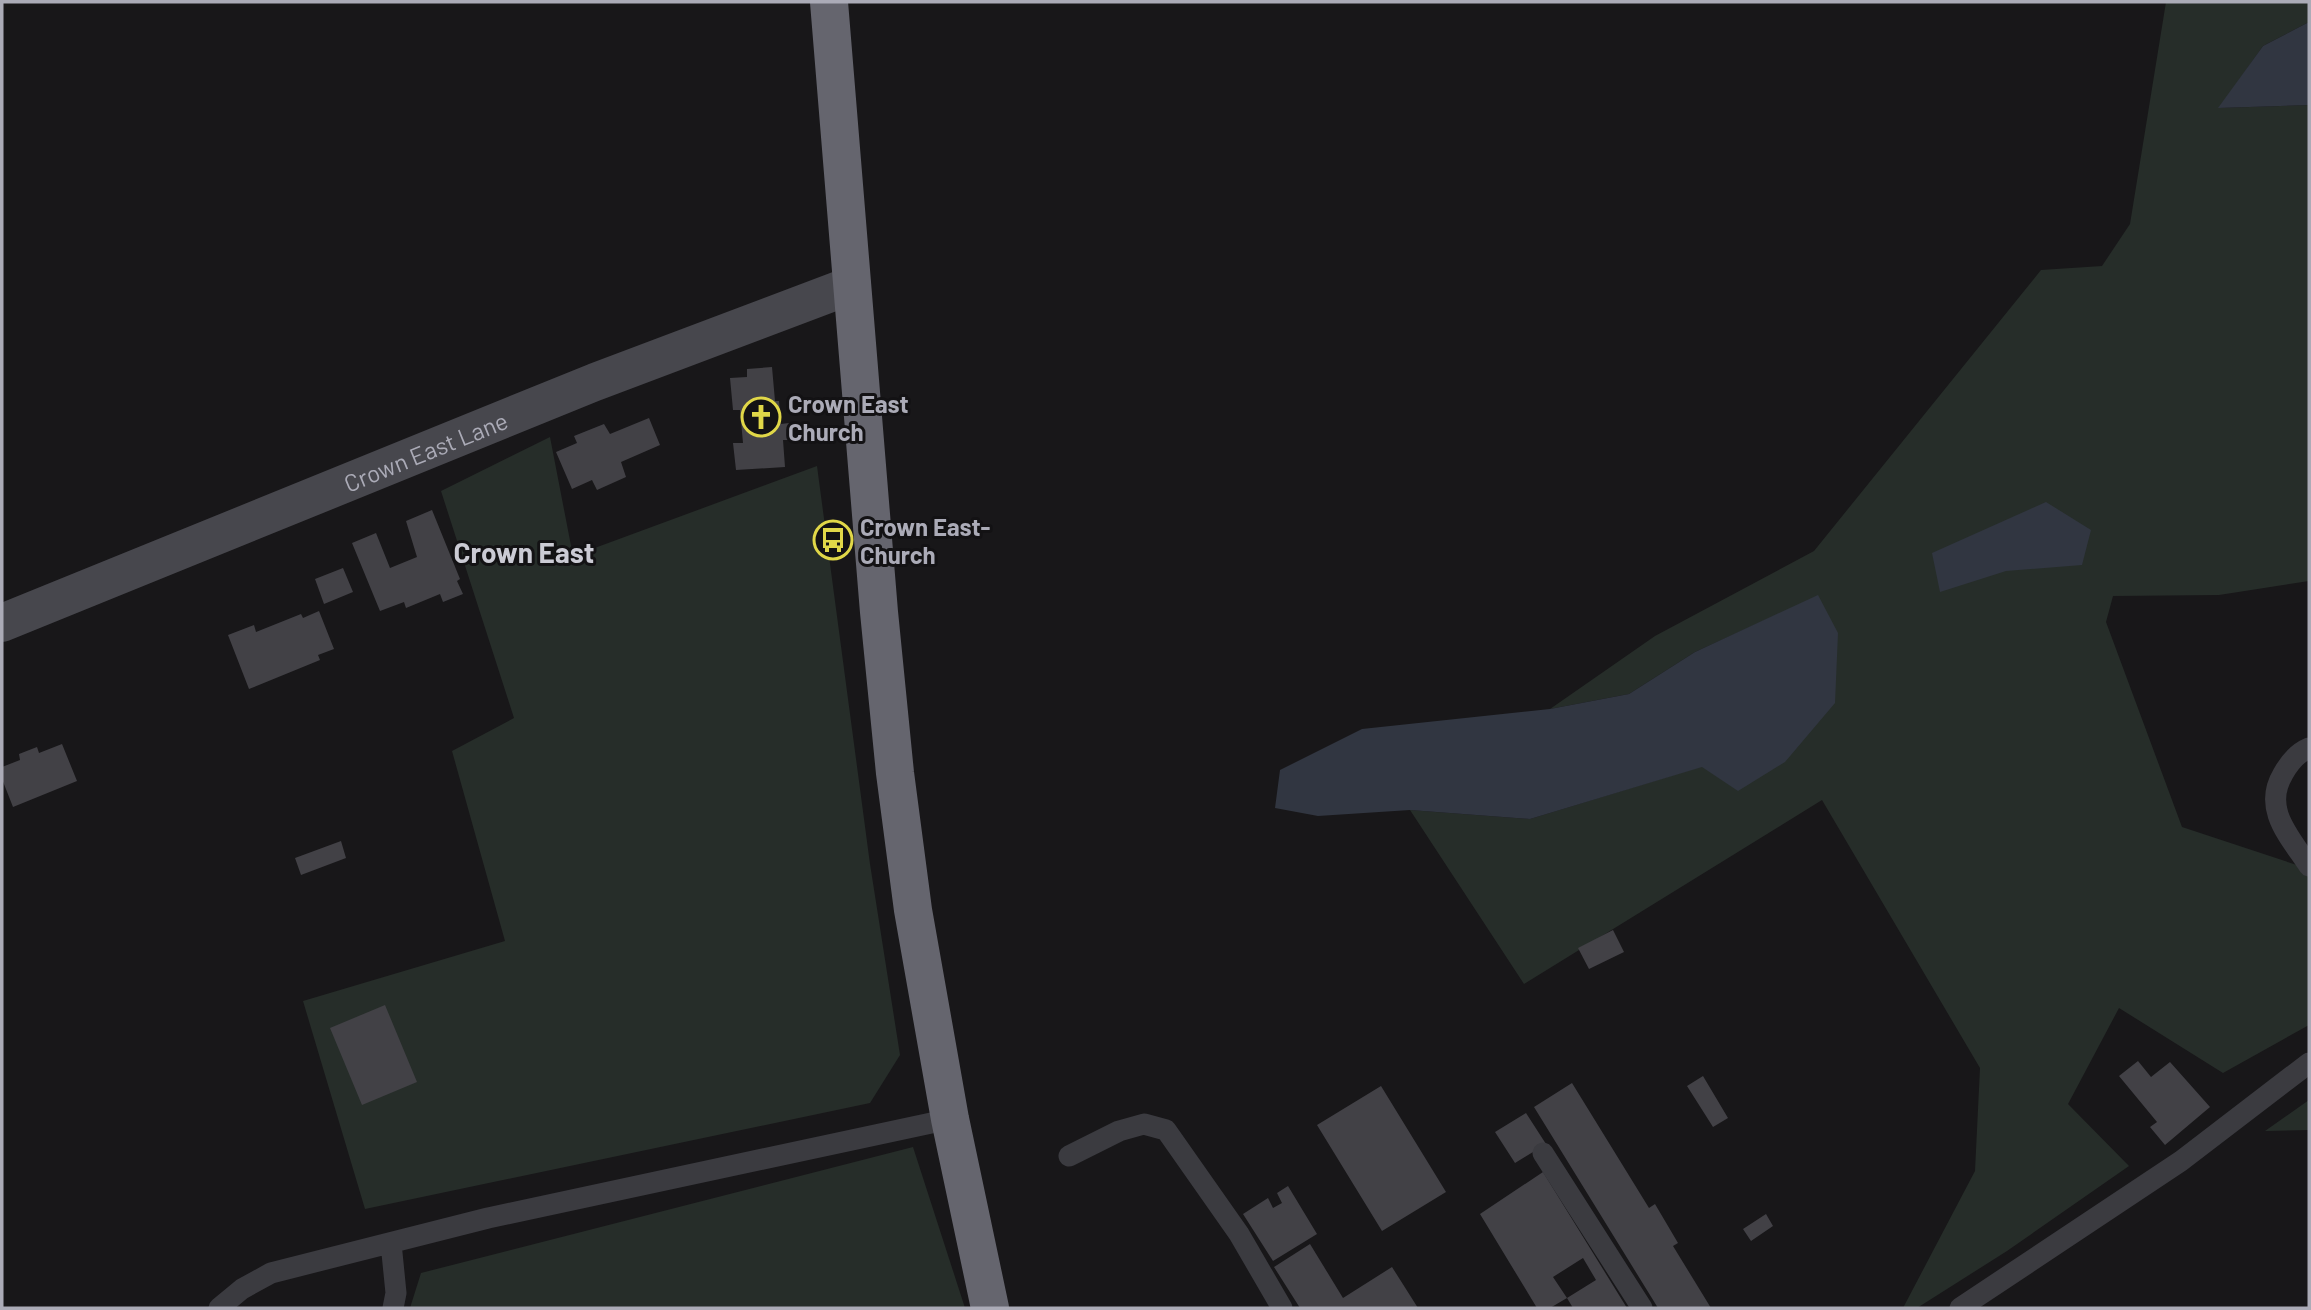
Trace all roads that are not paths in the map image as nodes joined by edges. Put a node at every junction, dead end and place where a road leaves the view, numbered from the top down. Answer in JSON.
{"nodes":[{"id":1,"x":829,"y":2,"type":"edge"},
{"id":2,"x":852,"y":285,"type":"junction"},
{"id":3,"x":2,"y":624,"type":"edge"},
{"id":4,"x":2309,"y":748,"type":"edge"},
{"id":5,"x":2309,"y":866,"type":"edge"},
{"id":6,"x":2309,"y":1063,"type":"edge"},
{"id":7,"x":950,"y":1119,"type":"junction"},
{"id":8,"x":1543,"y":1153,"type":"dead end"},
{"id":9,"x":1069,"y":1156,"type":"dead end"},
{"id":10,"x":391,"y":1243,"type":"junction"},
{"id":11,"x":219,"y":1308,"type":"edge"},
{"id":12,"x":393,"y":1308,"type":"edge"},
{"id":13,"x":990,"y":1308,"type":"edge"},
{"id":14,"x":1282,"y":1308,"type":"edge"},
{"id":15,"x":1642,"y":1308,"type":"edge"},
{"id":16,"x":1960,"y":1308,"type":"edge"}],
"edges":[{"from":1,"to":2,"type":"highway"},
{"from":2,"to":3,"type":"street","name":"Crown East Lane"},
{"from":2,"to":7,"type":"highway"},
{"from":4,"to":5,"type":"lane"},
{"from":6,"to":16,"type":"lane"},
{"from":7,"to":10,"type":"lane"},
{"from":7,"to":13,"type":"highway"},
{"from":8,"to":15,"type":"lane"},
{"from":9,"to":14,"type":"lane"},
{"from":10,"to":11,"type":"lane"},
{"from":10,"to":12,"type":"lane"}]}
